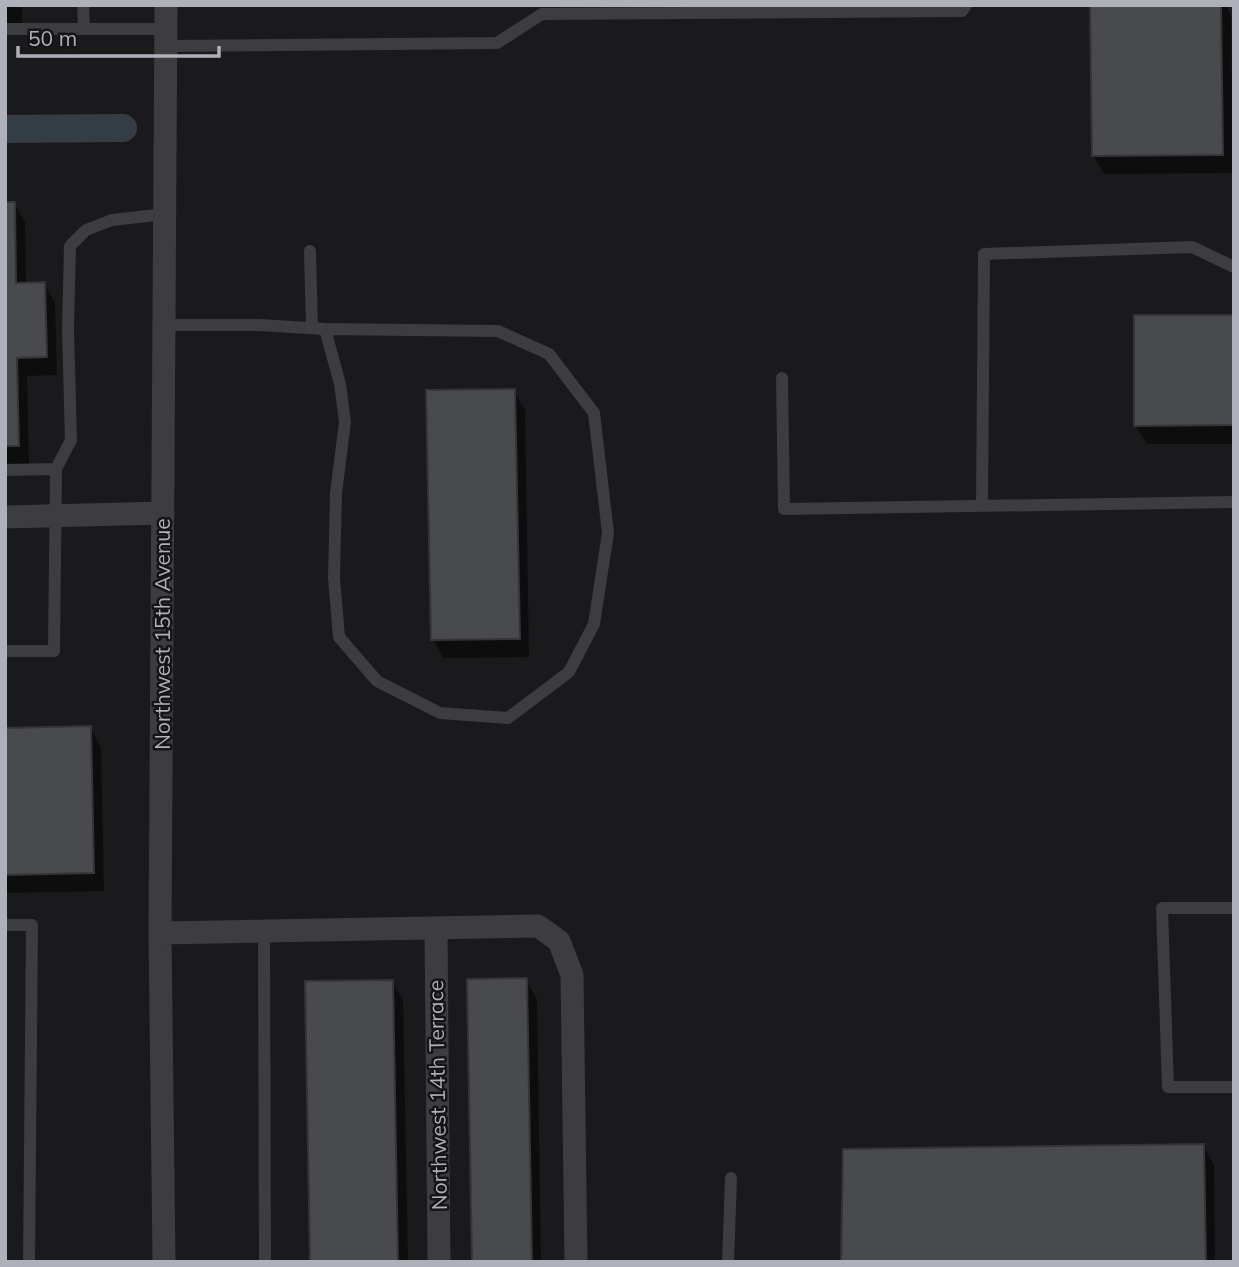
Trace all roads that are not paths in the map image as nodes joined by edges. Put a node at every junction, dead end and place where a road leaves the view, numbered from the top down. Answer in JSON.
{"nodes":[{"id":1,"x":83,"y":5,"type":"edge"},
{"id":2,"x":166,"y":5,"type":"edge"},
{"id":3,"x":966,"y":5,"type":"edge"},
{"id":4,"x":5,"y":29,"type":"edge"},
{"id":5,"x":85,"y":29,"type":"junction"},
{"id":6,"x":166,"y":37,"type":"junction"},
{"id":7,"x":165,"y":214,"type":"junction"},
{"id":8,"x":310,"y":251,"type":"dead end"},
{"id":9,"x":1234,"y":267,"type":"edge"},
{"id":10,"x":164,"y":325,"type":"junction"},
{"id":11,"x":318,"y":328,"type":"junction"},
{"id":12,"x":782,"y":379,"type":"dead end"},
{"id":13,"x":56,"y":469,"type":"junction"},
{"id":14,"x":5,"y":470,"type":"edge"},
{"id":15,"x":1234,"y":502,"type":"edge"},
{"id":16,"x":982,"y":506,"type":"junction"},
{"id":17,"x":163,"y":513,"type":"junction"},
{"id":18,"x":55,"y":516,"type":"junction"},
{"id":19,"x":5,"y":517,"type":"edge"},
{"id":20,"x":5,"y":651,"type":"edge"},
{"id":21,"x":1234,"y":908,"type":"edge"},
{"id":22,"x":5,"y":925,"type":"edge"},
{"id":23,"x":436,"y":928,"type":"junction"},
{"id":24,"x":264,"y":931,"type":"junction"},
{"id":25,"x":160,"y":933,"type":"junction"},
{"id":26,"x":1234,"y":1087,"type":"edge"},
{"id":27,"x":731,"y":1178,"type":"dead end"},
{"id":28,"x":29,"y":1262,"type":"edge"},
{"id":29,"x":164,"y":1262,"type":"edge"},
{"id":30,"x":265,"y":1262,"type":"edge"},
{"id":31,"x":439,"y":1262,"type":"edge"},
{"id":32,"x":576,"y":1262,"type":"edge"},
{"id":33,"x":728,"y":1262,"type":"edge"}],
"edges":[{"from":1,"to":5,"type":"lane"},
{"from":2,"to":6,"type":"street","name":"Northwest 15th Avenue"},
{"from":3,"to":6,"type":"lane"},
{"from":4,"to":5,"type":"lane"},
{"from":5,"to":6,"type":"lane"},
{"from":6,"to":7,"type":"street","name":"Northwest 15th Avenue"},
{"from":7,"to":10,"type":"street","name":"Northwest 15th Avenue"},
{"from":7,"to":13,"type":"lane"},
{"from":8,"to":11,"type":"lane"},
{"from":9,"to":16,"type":"lane"},
{"from":10,"to":11,"type":"lane"},
{"from":10,"to":17,"type":"street","name":"Northwest 15th Avenue"},
{"from":11,"to":11,"type":"lane"},
{"from":12,"to":16,"type":"lane"},
{"from":13,"to":14,"type":"lane"},
{"from":13,"to":18,"type":"lane"},
{"from":15,"to":16,"type":"lane"},
{"from":17,"to":18,"type":"street"},
{"from":17,"to":25,"type":"street","name":"Northwest 15th Avenue"},
{"from":18,"to":19,"type":"street"},
{"from":18,"to":20,"type":"lane"},
{"from":21,"to":26,"type":"lane"},
{"from":22,"to":28,"type":"lane"},
{"from":23,"to":24,"type":"street"},
{"from":23,"to":31,"type":"street","name":"Northwest 14th Terrace"},
{"from":23,"to":32,"type":"street"},
{"from":24,"to":25,"type":"street"},
{"from":24,"to":30,"type":"lane"},
{"from":25,"to":29,"type":"street","name":"Northwest 15th Avenue"},
{"from":27,"to":33,"type":"lane"}]}
